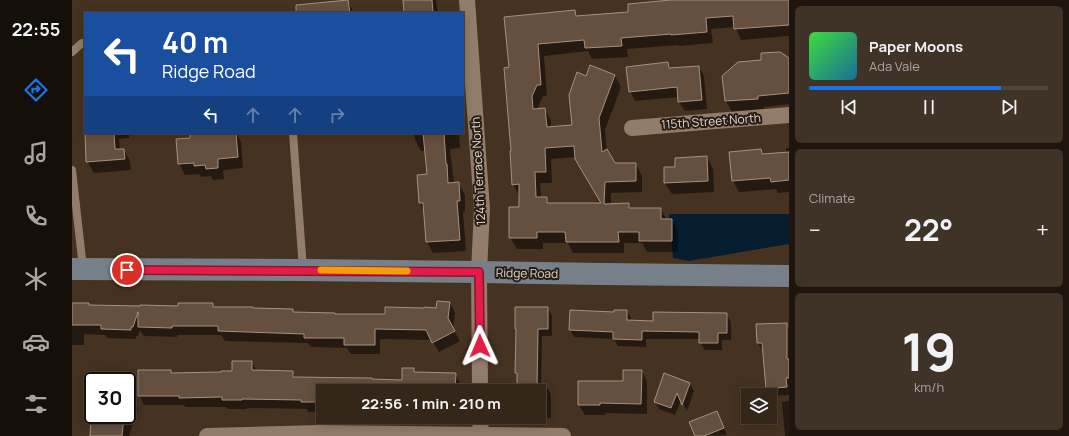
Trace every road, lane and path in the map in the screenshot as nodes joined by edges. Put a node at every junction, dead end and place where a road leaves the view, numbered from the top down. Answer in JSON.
{"nodes":[{"id":1,"x":467,"y":0,"type":"edge"},
{"id":2,"x":84,"y":43,"type":"edge"},
{"id":3,"x":72,"y":52,"type":"edge"},
{"id":4,"x":789,"y":115,"type":"edge"},
{"id":5,"x":632,"y":128,"type":"dead end"},
{"id":6,"x":293,"y":134,"type":"edge"},
{"id":7,"x":72,"y":170,"type":"edge"},
{"id":8,"x":77,"y":270,"type":"edge"},
{"id":9,"x":304,"y":270,"type":"junction"},
{"id":10,"x":479,"y":272,"type":"junction"},
{"id":11,"x":789,"y":276,"type":"edge"},
{"id":12,"x":480,"y":384,"type":"edge"},
{"id":13,"x":480,"y":424,"type":"edge"},
{"id":14,"x":320,"y":435,"type":"edge"},
{"id":15,"x":480,"y":435,"type":"edge"},
{"id":16,"x":207,"y":436,"type":"edge"},
{"id":17,"x":563,"y":436,"type":"edge"}],
"edges":[{"from":1,"to":10,"type":"street","name":"124th Terrace North"},
{"from":2,"to":3,"type":"lane"},
{"from":4,"to":5,"type":"street","name":"115th Street North"},
{"from":6,"to":9,"type":"lane"},
{"from":7,"to":8,"type":"lane"},
{"from":8,"to":9,"type":"street","name":"Ridge Road"},
{"from":9,"to":10,"type":"street","name":"Ridge Road"},
{"from":10,"to":11,"type":"street","name":"Ridge Road"},
{"from":10,"to":12,"type":"street","name":"124th Terrace North"},
{"from":13,"to":15,"type":"street"},
{"from":14,"to":15,"type":"street"},
{"from":14,"to":16,"type":"street"},
{"from":15,"to":17,"type":"street"}]}
